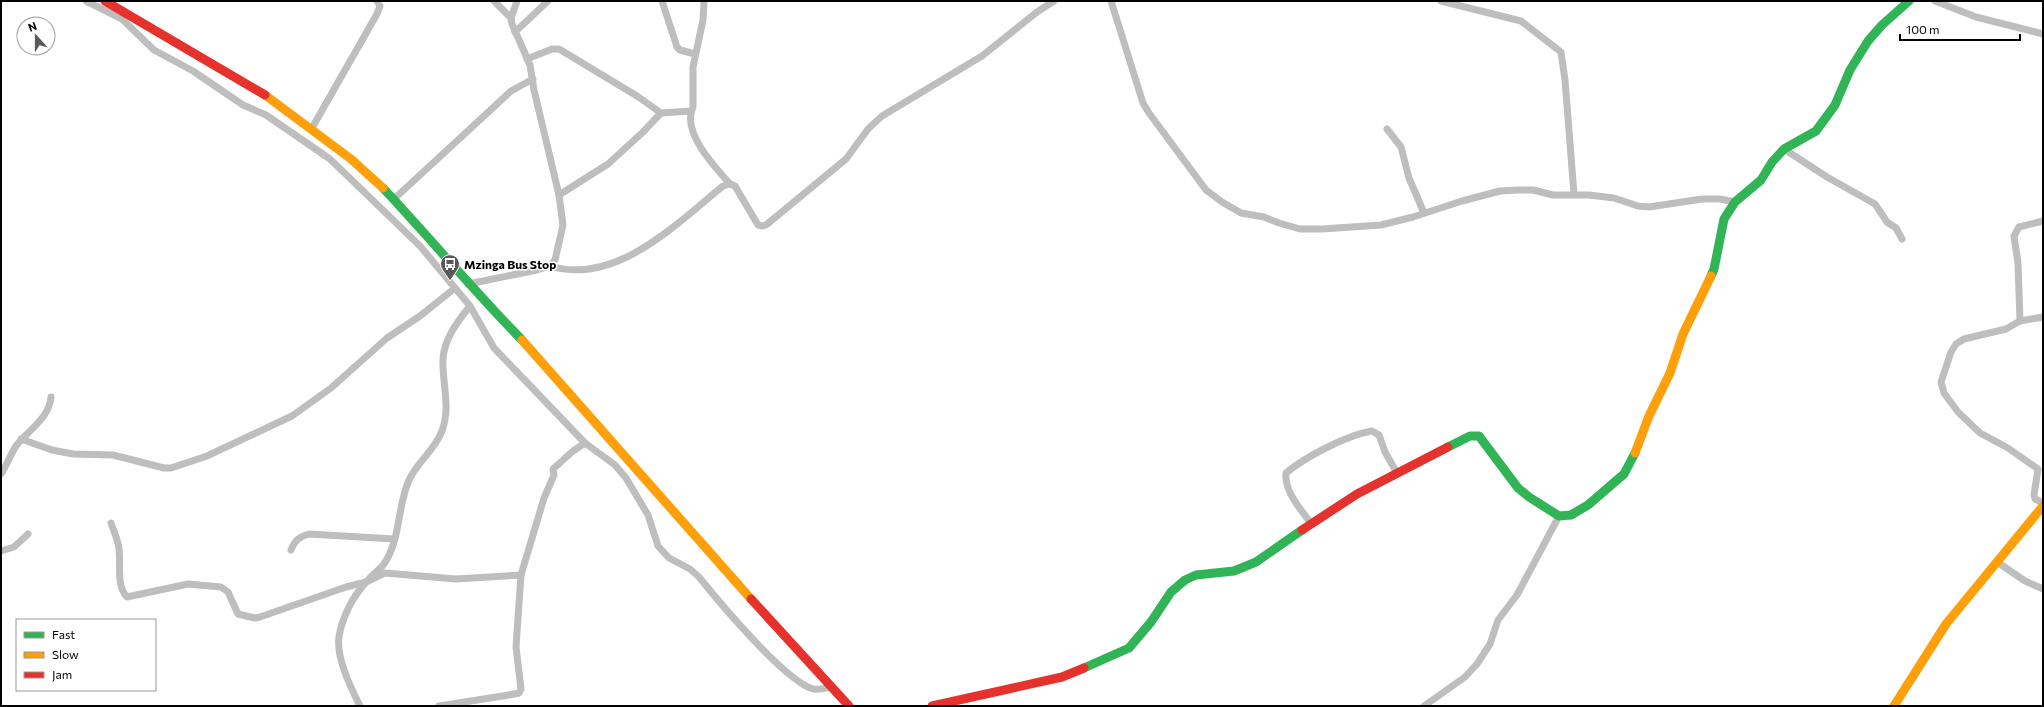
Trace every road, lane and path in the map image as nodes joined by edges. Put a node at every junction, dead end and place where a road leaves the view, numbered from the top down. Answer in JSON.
{"nodes":[{"id":1,"x":86,"y":1,"type":"edge"},
{"id":2,"x":105,"y":1,"type":"edge"},
{"id":3,"x":377,"y":1,"type":"edge"},
{"id":4,"x":494,"y":1,"type":"edge"},
{"id":5,"x":517,"y":1,"type":"edge"},
{"id":6,"x":548,"y":1,"type":"edge"},
{"id":7,"x":662,"y":1,"type":"edge"},
{"id":8,"x":704,"y":1,"type":"edge"},
{"id":9,"x":1054,"y":1,"type":"edge"},
{"id":10,"x":1111,"y":1,"type":"edge"},
{"id":11,"x":1441,"y":1,"type":"edge"},
{"id":12,"x":1909,"y":1,"type":"edge"},
{"id":13,"x":1935,"y":1,"type":"edge"},
{"id":14,"x":511,"y":18,"type":"junction"},
{"id":15,"x":515,"y":32,"type":"junction"},
{"id":16,"x":2043,"y":34,"type":"edge"},
{"id":17,"x":695,"y":54,"type":"junction"},
{"id":18,"x":527,"y":59,"type":"junction"},
{"id":19,"x":533,"y":79,"type":"junction"},
{"id":20,"x":690,"y":111,"type":"junction"},
{"id":21,"x":661,"y":113,"type":"junction"},
{"id":22,"x":312,"y":128,"type":"junction"},
{"id":23,"x":1387,"y":129,"type":"dead end"},
{"id":24,"x":1784,"y":149,"type":"junction"},
{"id":25,"x":730,"y":184,"type":"junction"},
{"id":26,"x":559,"y":194,"type":"junction"},
{"id":27,"x":1574,"y":194,"type":"junction"},
{"id":28,"x":394,"y":199,"type":"junction"},
{"id":29,"x":1735,"y":202,"type":"junction"},
{"id":30,"x":1424,"y":213,"type":"junction"},
{"id":31,"x":2043,"y":221,"type":"edge"},
{"id":32,"x":1902,"y":239,"type":"dead end"},
{"id":33,"x":550,"y":266,"type":"junction"},
{"id":34,"x":468,"y":284,"type":"junction"},
{"id":35,"x":455,"y":288,"type":"junction"},
{"id":36,"x":470,"y":306,"type":"junction"},
{"id":37,"x":2043,"y":318,"type":"edge"},
{"id":38,"x":2020,"y":321,"type":"junction"},
{"id":39,"x":51,"y":397,"type":"dead end"},
{"id":40,"x":21,"y":439,"type":"junction"},
{"id":41,"x":585,"y":443,"type":"junction"},
{"id":42,"x":1396,"y":473,"type":"junction"},
{"id":43,"x":1,"y":474,"type":"edge"},
{"id":44,"x":2043,"y":504,"type":"edge"},
{"id":45,"x":1559,"y":516,"type":"junction"},
{"id":46,"x":111,"y":523,"type":"dead end"},
{"id":47,"x":1311,"y":523,"type":"junction"},
{"id":48,"x":28,"y":534,"type":"dead end"},
{"id":49,"x":394,"y":539,"type":"junction"},
{"id":50,"x":291,"y":550,"type":"dead end"},
{"id":51,"x":1,"y":551,"type":"edge"},
{"id":52,"x":1997,"y":562,"type":"junction"},
{"id":53,"x":521,"y":575,"type":"junction"},
{"id":54,"x":366,"y":582,"type":"junction"},
{"id":55,"x":2043,"y":589,"type":"edge"},
{"id":56,"x":832,"y":687,"type":"junction"},
{"id":57,"x":360,"y":706,"type":"edge"},
{"id":58,"x":439,"y":706,"type":"edge"},
{"id":59,"x":849,"y":706,"type":"edge"},
{"id":60,"x":932,"y":706,"type":"edge"},
{"id":61,"x":1424,"y":706,"type":"edge"},
{"id":62,"x":1894,"y":706,"type":"edge"}],
"edges":[{"from":1,"to":35,"type":"street"},
{"from":2,"to":22,"type":"main road"},
{"from":3,"to":22,"type":"street"},
{"from":4,"to":14,"type":"street"},
{"from":5,"to":14,"type":"street"},
{"from":6,"to":15,"type":"street"},
{"from":7,"to":17,"type":"street"},
{"from":8,"to":17,"type":"street"},
{"from":9,"to":25,"type":"street"},
{"from":10,"to":30,"type":"street"},
{"from":11,"to":27,"type":"street"},
{"from":12,"to":24,"type":"main road"},
{"from":13,"to":16,"type":"street"},
{"from":14,"to":15,"type":"street"},
{"from":15,"to":18,"type":"street"},
{"from":17,"to":20,"type":"street"},
{"from":18,"to":19,"type":"street"},
{"from":18,"to":21,"type":"street"},
{"from":19,"to":26,"type":"street"},
{"from":19,"to":28,"type":"street"},
{"from":20,"to":21,"type":"street"},
{"from":20,"to":25,"type":"street"},
{"from":21,"to":26,"type":"street"},
{"from":22,"to":28,"type":"main road"},
{"from":23,"to":30,"type":"street"},
{"from":24,"to":29,"type":"main road"},
{"from":24,"to":32,"type":"street"},
{"from":25,"to":33,"type":"street"},
{"from":26,"to":33,"type":"street"},
{"from":27,"to":29,"type":"street"},
{"from":27,"to":30,"type":"street"},
{"from":28,"to":34,"type":"main road"},
{"from":29,"to":45,"type":"main road"},
{"from":31,"to":38,"type":"street"},
{"from":33,"to":34,"type":"street"},
{"from":34,"to":56,"type":"main road"},
{"from":35,"to":36,"type":"street"},
{"from":35,"to":40,"type":"street"},
{"from":36,"to":41,"type":"street"},
{"from":36,"to":49,"type":"street"},
{"from":37,"to":38,"type":"street"},
{"from":38,"to":44,"type":"street"},
{"from":39,"to":40,"type":"street"},
{"from":40,"to":43,"type":"street"},
{"from":41,"to":53,"type":"street"},
{"from":41,"to":56,"type":"street"},
{"from":42,"to":45,"type":"main road"},
{"from":42,"to":47,"type":"main road"},
{"from":42,"to":47,"type":"street"},
{"from":44,"to":52,"type":"main road"},
{"from":45,"to":61,"type":"street"},
{"from":46,"to":54,"type":"street"},
{"from":47,"to":60,"type":"main road"},
{"from":48,"to":51,"type":"street"},
{"from":49,"to":50,"type":"street"},
{"from":49,"to":54,"type":"street"},
{"from":52,"to":55,"type":"street"},
{"from":52,"to":62,"type":"main road"},
{"from":53,"to":54,"type":"street"},
{"from":53,"to":58,"type":"street"},
{"from":54,"to":57,"type":"street"},
{"from":56,"to":59,"type":"main road"}]}
